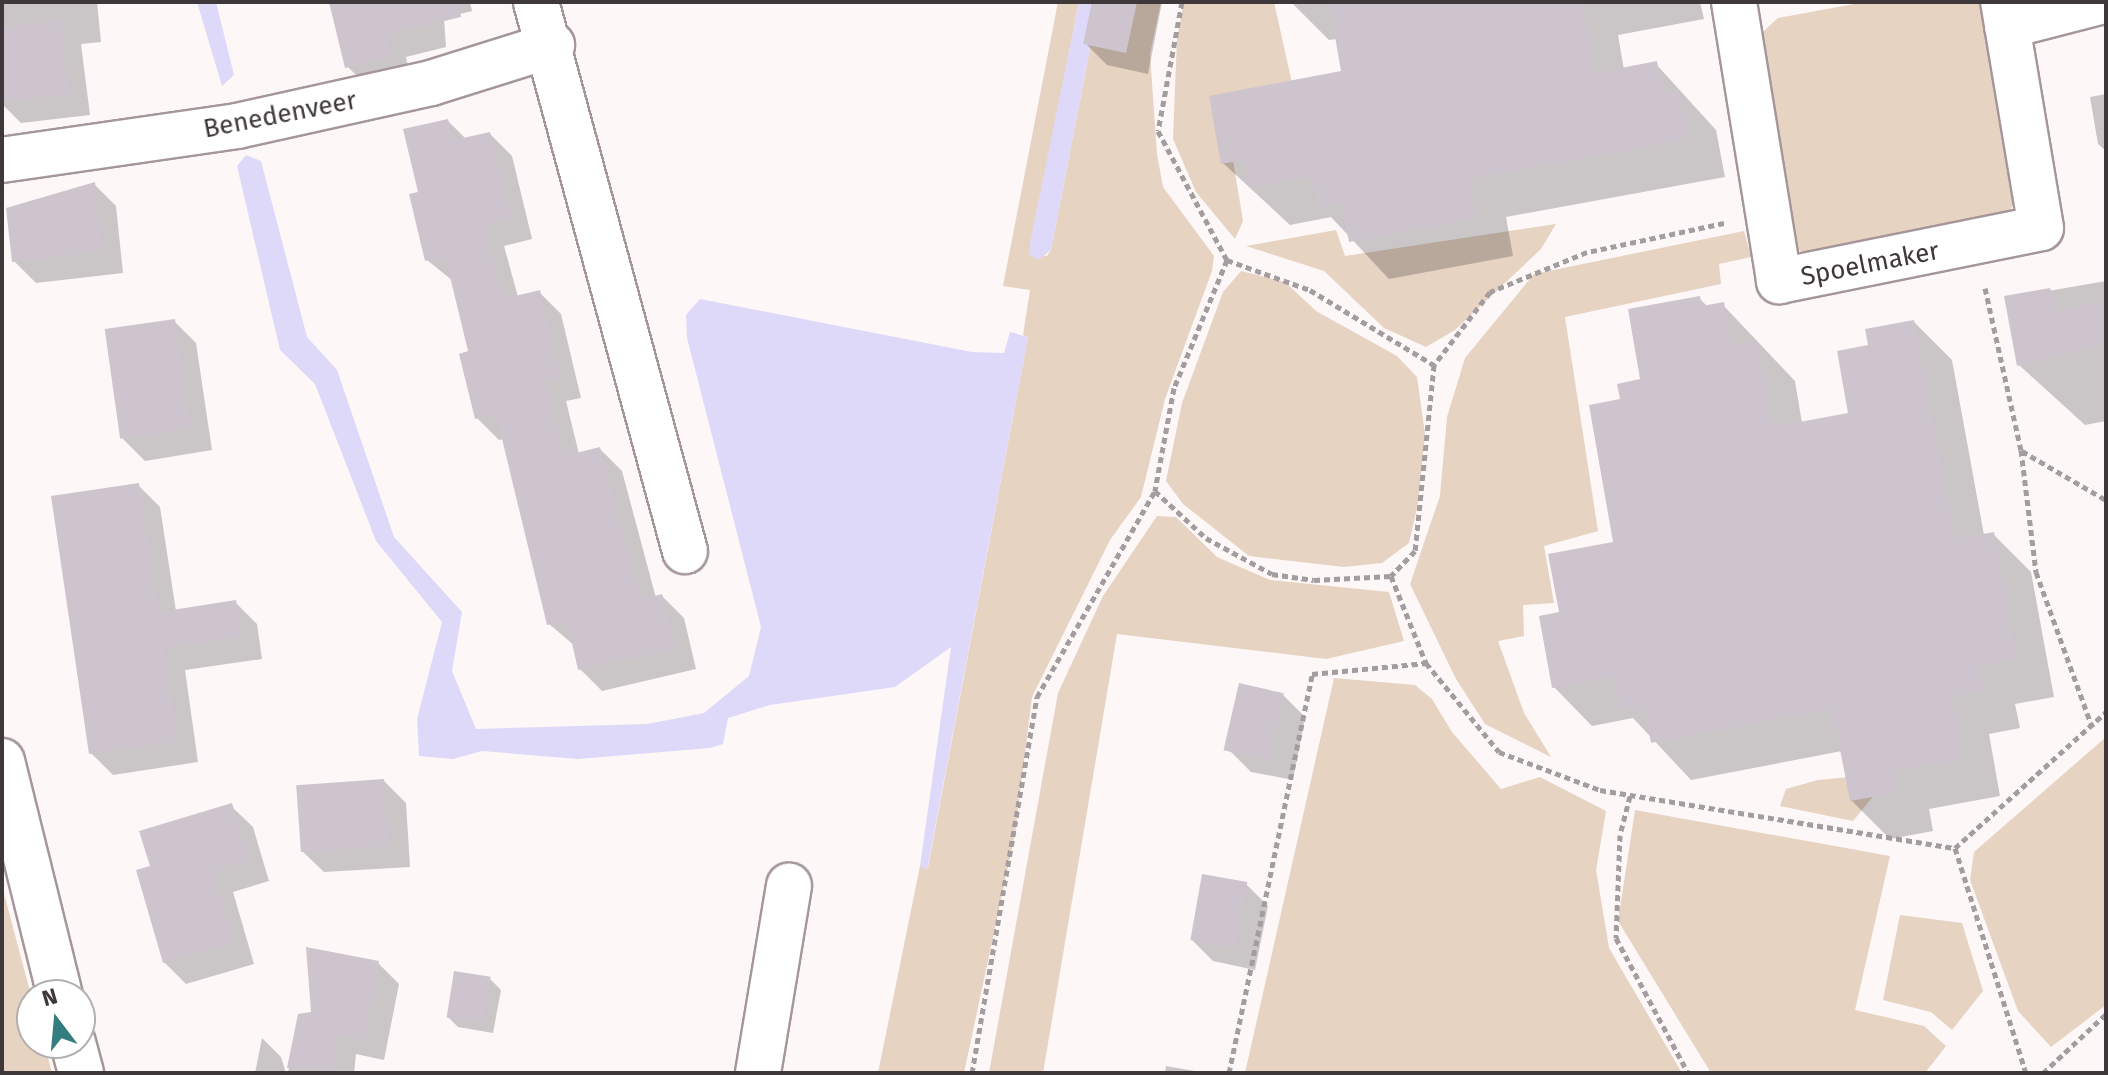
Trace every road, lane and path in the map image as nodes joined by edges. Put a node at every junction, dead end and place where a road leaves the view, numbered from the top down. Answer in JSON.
{"nodes":[{"id":1,"x":536,"y":2,"type":"edge"},
{"id":2,"x":1182,"y":2,"type":"edge"},
{"id":3,"x":1734,"y":2,"type":"edge"},
{"id":4,"x":2100,"y":2,"type":"edge"},
{"id":5,"x":2005,"y":14,"type":"edge"},
{"id":6,"x":552,"y":45,"type":"junction"},
{"id":7,"x":2,"y":160,"type":"edge"},
{"id":8,"x":1769,"y":214,"type":"junction"},
{"id":9,"x":1975,"y":243,"type":"junction"},
{"id":10,"x":1227,"y":260,"type":"junction"},
{"id":11,"x":1434,"y":365,"type":"junction"},
{"id":12,"x":2021,"y":450,"type":"junction"},
{"id":13,"x":1155,"y":491,"type":"junction"},
{"id":14,"x":2106,"y":500,"type":"edge"},
{"id":15,"x":685,"y":551,"type":"dead end"},
{"id":16,"x":1391,"y":576,"type":"junction"},
{"id":17,"x":1426,"y":663,"type":"junction"},
{"id":18,"x":2106,"y":712,"type":"edge"},
{"id":19,"x":2093,"y":728,"type":"junction"},
{"id":20,"x":2,"y":761,"type":"edge"},
{"id":21,"x":1630,"y":796,"type":"junction"},
{"id":22,"x":1955,"y":848,"type":"junction"},
{"id":23,"x":789,"y":886,"type":"dead end"},
{"id":24,"x":56,"y":979,"type":"edge"},
{"id":25,"x":2106,"y":1014,"type":"edge"},
{"id":26,"x":758,"y":1073,"type":"edge"},
{"id":27,"x":972,"y":1073,"type":"edge"},
{"id":28,"x":1229,"y":1073,"type":"edge"},
{"id":29,"x":1688,"y":1073,"type":"edge"},
{"id":30,"x":2026,"y":1073,"type":"edge"},
{"id":31,"x":2043,"y":1073,"type":"edge"}],
"edges":[{"from":1,"to":6,"type":"street"},
{"from":2,"to":10,"type":"path"},
{"from":3,"to":8,"type":"street","name":"Spoelmaker"},
{"from":4,"to":5,"type":"street","name":"Spoelmaker"},
{"from":5,"to":9,"type":"street","name":"Spoelmaker"},
{"from":6,"to":7,"type":"street","name":"Benedenveer"},
{"from":6,"to":15,"type":"street"},
{"from":8,"to":9,"type":"street","name":"Spoelmaker"},
{"from":8,"to":11,"type":"path"},
{"from":9,"to":12,"type":"path"},
{"from":10,"to":11,"type":"path"},
{"from":10,"to":13,"type":"path"},
{"from":11,"to":16,"type":"path"},
{"from":12,"to":14,"type":"path"},
{"from":12,"to":19,"type":"path"},
{"from":13,"to":16,"type":"path"},
{"from":13,"to":27,"type":"path"},
{"from":16,"to":17,"type":"path"},
{"from":17,"to":21,"type":"path"},
{"from":17,"to":28,"type":"path"},
{"from":18,"to":19,"type":"path"},
{"from":19,"to":22,"type":"path"},
{"from":20,"to":24,"type":"street"},
{"from":21,"to":22,"type":"path"},
{"from":21,"to":29,"type":"path"},
{"from":22,"to":30,"type":"path"},
{"from":23,"to":26,"type":"street"},
{"from":25,"to":31,"type":"path"}]}
